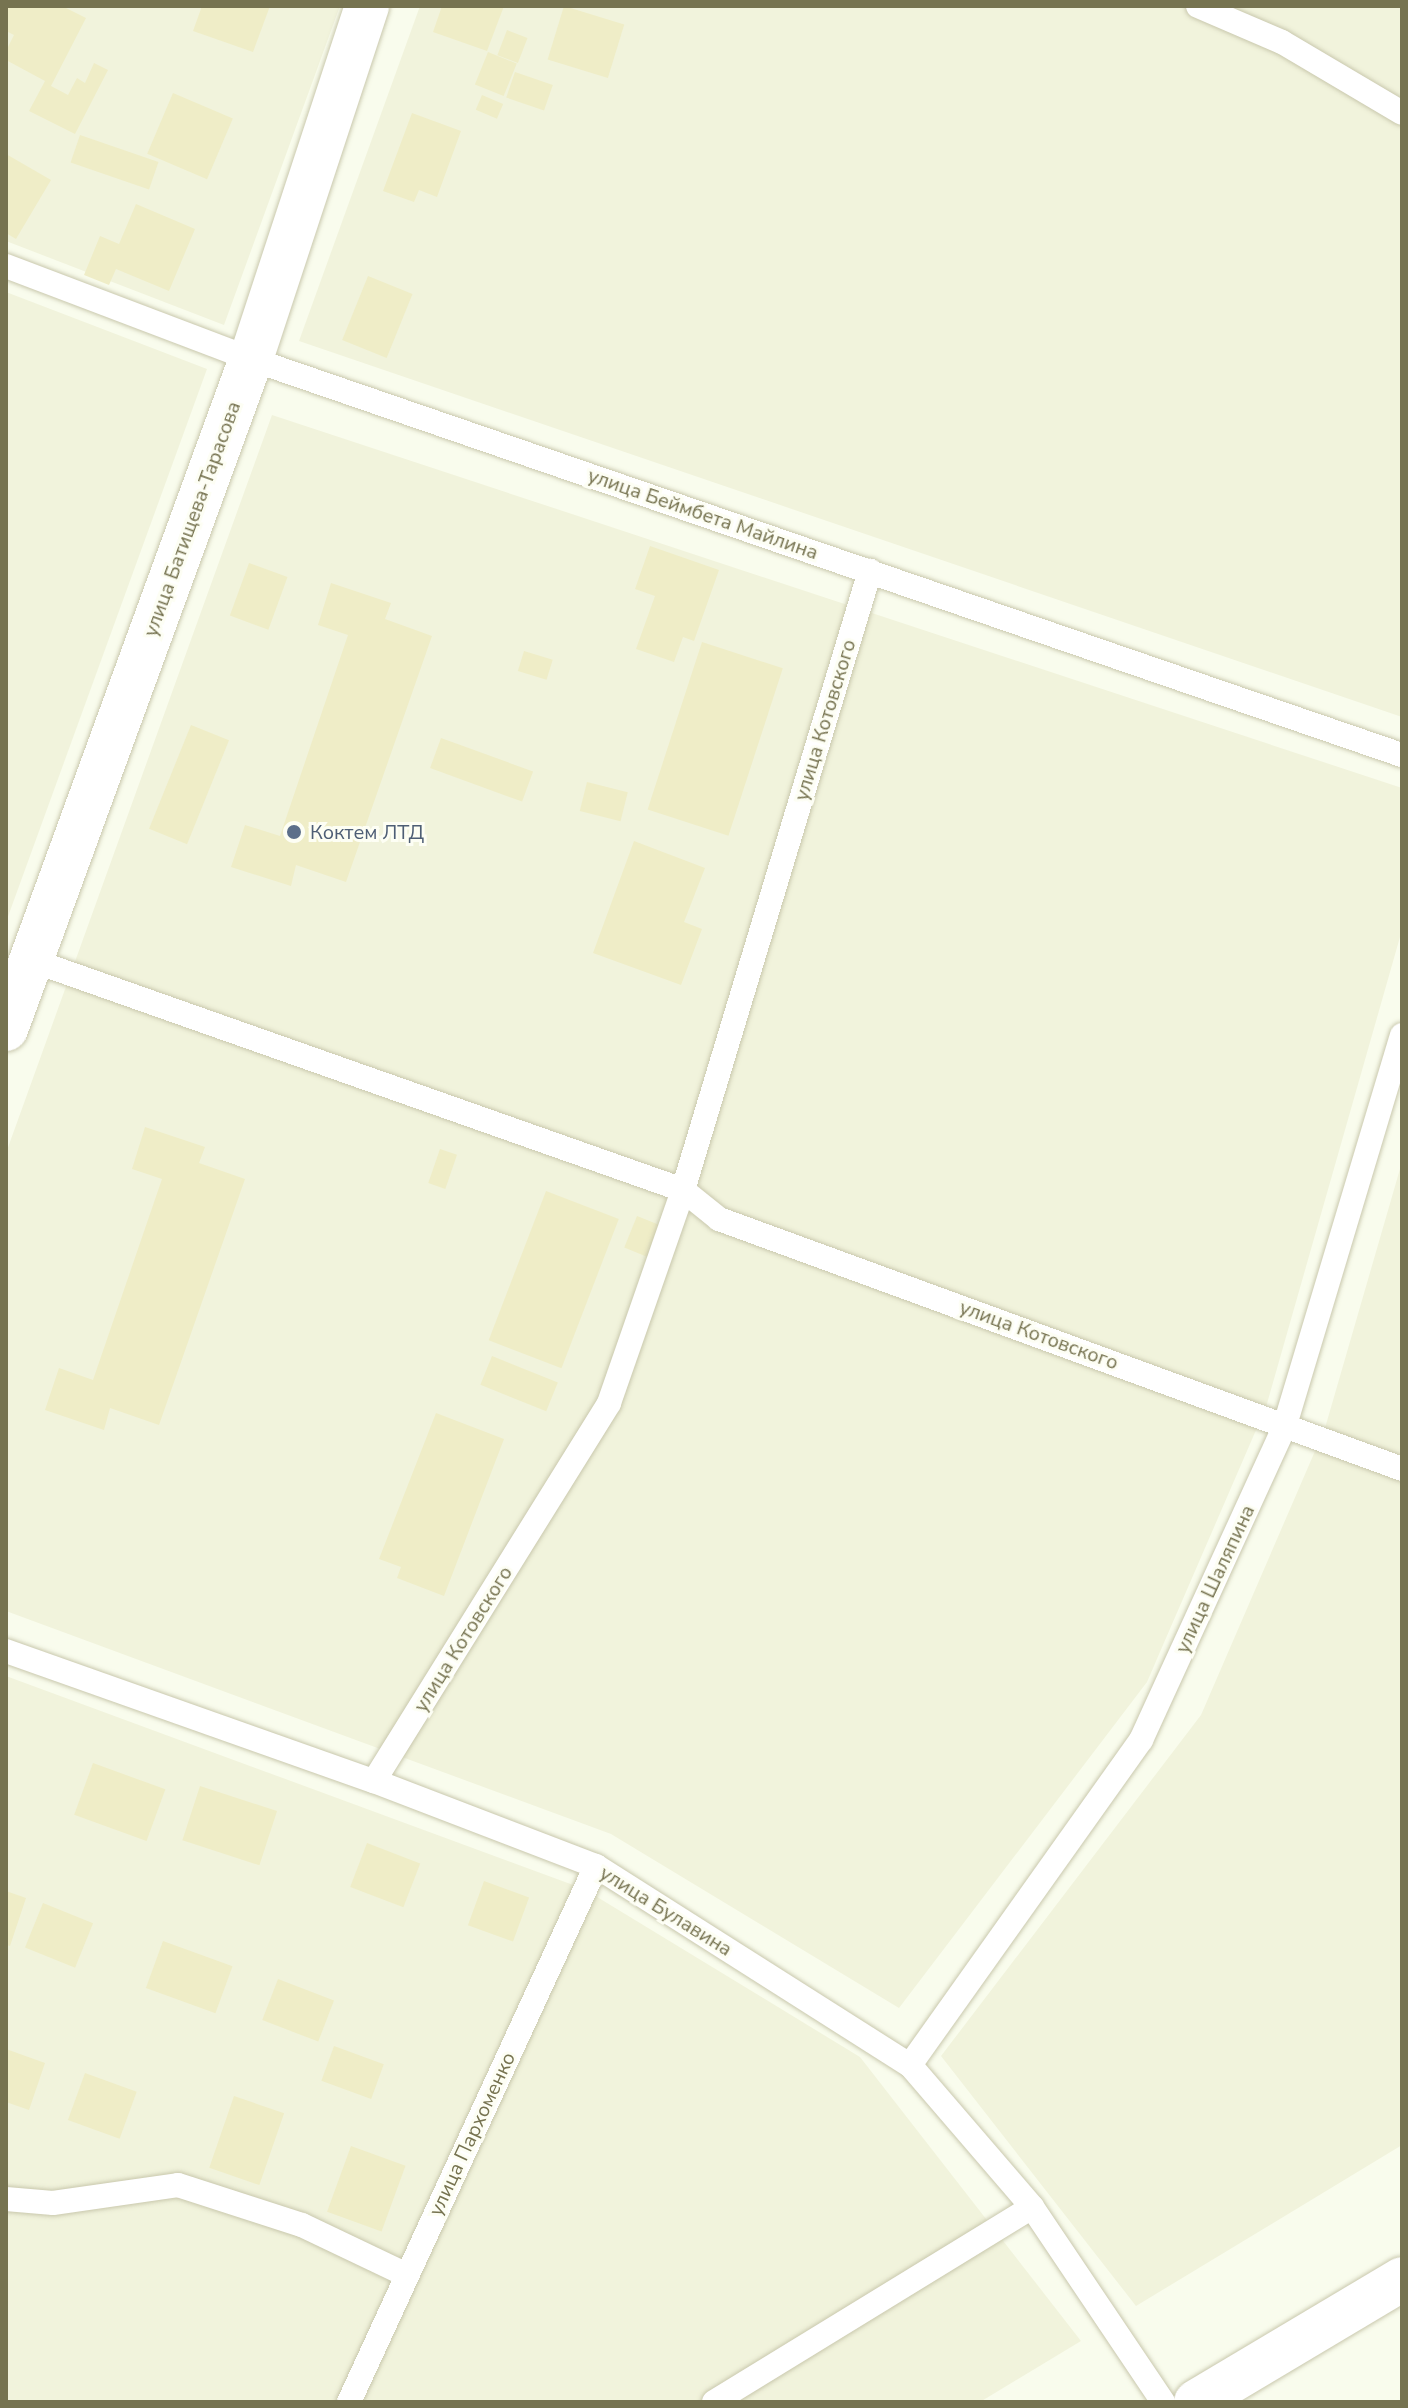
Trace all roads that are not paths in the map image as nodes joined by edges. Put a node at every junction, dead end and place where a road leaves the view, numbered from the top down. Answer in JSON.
{"nodes":[{"id":1,"x":367,"y":6,"type":"edge"},
{"id":2,"x":1198,"y":6,"type":"edge"},
{"id":3,"x":1402,"y":113,"type":"edge"},
{"id":4,"x":6,"y":266,"type":"edge"},
{"id":5,"x":251,"y":359,"type":"junction"},
{"id":6,"x":870,"y":571,"type":"junction"},
{"id":7,"x":1402,"y":755,"type":"edge"},
{"id":8,"x":31,"y":960,"type":"junction"},
{"id":9,"x":6,"y":1029,"type":"edge"},
{"id":10,"x":1402,"y":1035,"type":"edge"},
{"id":11,"x":683,"y":1190,"type":"junction"},
{"id":12,"x":1285,"y":1425,"type":"junction"},
{"id":13,"x":1402,"y":1469,"type":"edge"},
{"id":14,"x":6,"y":1651,"type":"edge"},
{"id":15,"x":374,"y":1781,"type":"junction"},
{"id":16,"x":596,"y":1866,"type":"junction"},
{"id":17,"x":910,"y":2065,"type":"junction"},
{"id":18,"x":6,"y":2199,"type":"edge"},
{"id":19,"x":1032,"y":2207,"type":"junction"},
{"id":20,"x":407,"y":2275,"type":"junction"},
{"id":21,"x":1402,"y":2279,"type":"edge"},
{"id":22,"x":349,"y":2402,"type":"edge"},
{"id":23,"x":714,"y":2402,"type":"edge"},
{"id":24,"x":1163,"y":2402,"type":"edge"},
{"id":25,"x":1196,"y":2402,"type":"edge"}],
"edges":[{"from":1,"to":5,"type":"street","name":"улица Батищева-Тарасова"},
{"from":2,"to":3,"type":"lane"},
{"from":4,"to":5,"type":"lane","name":"улица Беймбета Майлина"},
{"from":5,"to":6,"type":"lane","name":"улица Беймбета Майлина"},
{"from":5,"to":8,"type":"street","name":"улица Батищева-Тарасова"},
{"from":6,"to":7,"type":"lane","name":"улица Беймбета Майлина"},
{"from":6,"to":11,"type":"lane","name":"улица Котовского"},
{"from":8,"to":9,"type":"street","name":"улица Батищева-Тарасова"},
{"from":8,"to":11,"type":"lane"},
{"from":10,"to":12,"type":"lane","name":"улица Шаляпина"},
{"from":11,"to":12,"type":"lane","name":"улица Котовского"},
{"from":11,"to":15,"type":"lane","name":"улица Котовского"},
{"from":12,"to":13,"type":"lane","name":"улица Котовского"},
{"from":12,"to":17,"type":"lane","name":"улица Шаляпина"},
{"from":14,"to":15,"type":"lane","name":"улица Булавина"},
{"from":15,"to":16,"type":"lane","name":"улица Булавина"},
{"from":16,"to":17,"type":"lane","name":"улица Булавина"},
{"from":16,"to":20,"type":"lane","name":"улица Пархоменко"},
{"from":17,"to":19,"type":"lane","name":"улица Булавина"},
{"from":18,"to":20,"type":"lane"},
{"from":19,"to":23,"type":"lane"},
{"from":19,"to":24,"type":"lane","name":"улица Булавина"},
{"from":20,"to":22,"type":"lane","name":"улица Пархоменко"},
{"from":21,"to":25,"type":"street"}]}
